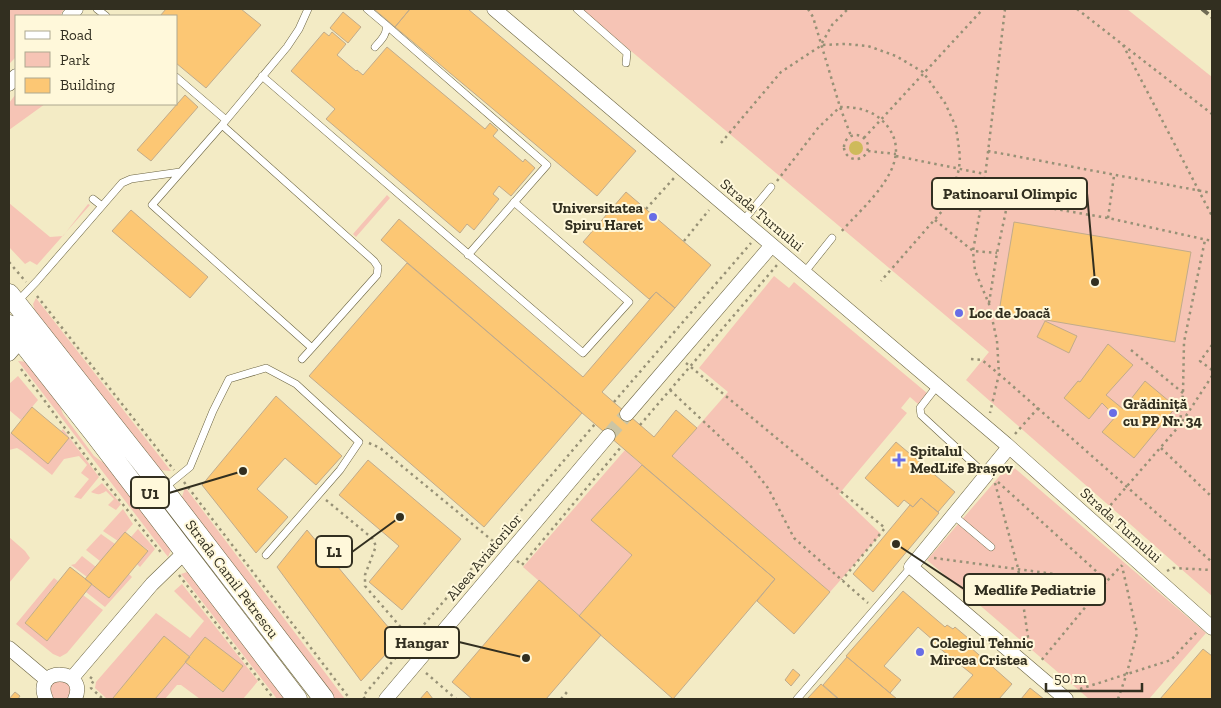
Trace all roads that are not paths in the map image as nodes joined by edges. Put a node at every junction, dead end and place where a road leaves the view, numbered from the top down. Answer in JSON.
{"nodes":[{"id":1,"x":308,"y":9,"type":"edge"},
{"id":2,"x":367,"y":9,"type":"edge"},
{"id":3,"x":494,"y":9,"type":"edge"},
{"id":4,"x":577,"y":9,"type":"edge"},
{"id":5,"x":386,"y":25,"type":"junction"},
{"id":6,"x":375,"y":47,"type":"dead end"},
{"id":7,"x":626,"y":64,"type":"dead end"},
{"id":8,"x":262,"y":76,"type":"junction"},
{"id":9,"x":178,"y":79,"type":"edge"},
{"id":10,"x":224,"y":123,"type":"junction"},
{"id":11,"x":180,"y":172,"type":"junction"},
{"id":12,"x":771,"y":188,"type":"road end"},
{"id":13,"x":93,"y":199,"type":"dead end"},
{"id":14,"x":514,"y":202,"type":"junction"},
{"id":15,"x":102,"y":206,"type":"junction"},
{"id":16,"x":743,"y":221,"type":"junction"},
{"id":17,"x":835,"y":237,"type":"road end"},
{"id":18,"x":772,"y":245,"type":"junction"},
{"id":19,"x":468,"y":255,"type":"junction"},
{"id":20,"x":804,"y":273,"type":"junction"},
{"id":21,"x":12,"y":298,"type":"edge"},
{"id":22,"x":14,"y":346,"type":"edge"},
{"id":23,"x":312,"y":348,"type":"junction"},
{"id":24,"x":302,"y":359,"type":"dead end"},
{"id":25,"x":937,"y":386,"type":"junction"},
{"id":26,"x":627,"y":414,"type":"tunnel mouth"},
{"id":27,"x":608,"y":436,"type":"tunnel mouth"},
{"id":28,"x":1007,"y":445,"type":"junction"},
{"id":29,"x":990,"y":480,"type":"junction"},
{"id":30,"x":163,"y":489,"type":"junction"},
{"id":31,"x":953,"y":515,"type":"junction"},
{"id":32,"x":991,"y":546,"type":"dead end"},
{"id":33,"x":176,"y":556,"type":"junction"},
{"id":34,"x":266,"y":556,"type":"dead end"},
{"id":35,"x":911,"y":567,"type":"junction"},
{"id":36,"x":1212,"y":628,"type":"edge"},
{"id":37,"x":11,"y":654,"type":"edge"},
{"id":38,"x":72,"y":678,"type":"junction"},
{"id":39,"x":47,"y":680,"type":"junction"},
{"id":40,"x":46,"y":699,"type":"edge"},
{"id":41,"x":75,"y":699,"type":"edge"},
{"id":42,"x":297,"y":699,"type":"edge"},
{"id":43,"x":324,"y":699,"type":"edge"},
{"id":44,"x":386,"y":699,"type":"edge"},
{"id":45,"x":797,"y":699,"type":"edge"},
{"id":46,"x":1066,"y":699,"type":"edge"}],
"edges":[{"from":1,"to":8,"type":"lane"},
{"from":2,"to":5,"type":"lane"},
{"from":3,"to":16,"type":"street","name":"Strada Turnului"},
{"from":4,"to":7,"type":"lane"},
{"from":5,"to":6,"type":"lane"},
{"from":5,"to":14,"type":"lane"},
{"from":8,"to":10,"type":"lane"},
{"from":8,"to":19,"type":"lane"},
{"from":9,"to":10,"type":"lane"},
{"from":10,"to":11,"type":"lane"},
{"from":10,"to":23,"type":"lane"},
{"from":11,"to":15,"type":"lane"},
{"from":11,"to":23,"type":"lane"},
{"from":12,"to":16,"type":"lane"},
{"from":13,"to":15,"type":"lane"},
{"from":14,"to":19,"type":"lane"},
{"from":14,"to":19,"type":"lane"},
{"from":15,"to":21,"type":"lane"},
{"from":16,"to":18,"type":"street","name":"Strada Turnului"},
{"from":17,"to":20,"type":"lane"},
{"from":18,"to":20,"type":"street","name":"Strada Turnului"},
{"from":18,"to":26,"type":"street"},
{"from":20,"to":25,"type":"street","name":"Strada Turnului"},
{"from":21,"to":30,"type":"street","name":"Strada Camil Petrescu"},
{"from":22,"to":33,"type":"street","name":"Strada Camil Petrescu"},
{"from":23,"to":24,"type":"lane"},
{"from":25,"to":28,"type":"street","name":"Strada Turnului"},
{"from":25,"to":29,"type":"lane"},
{"from":27,"to":44,"type":"street","name":"Aleea Aviatorilor"},
{"from":28,"to":29,"type":"street"},
{"from":28,"to":36,"type":"street","name":"Strada Turnului"},
{"from":29,"to":31,"type":"street"},
{"from":30,"to":34,"type":"lane"},
{"from":30,"to":43,"type":"street","name":"Strada Camil Petrescu"},
{"from":31,"to":32,"type":"lane"},
{"from":31,"to":35,"type":"street"},
{"from":33,"to":38,"type":"street"},
{"from":33,"to":42,"type":"street","name":"Strada Camil Petrescu"},
{"from":35,"to":45,"type":"lane"},
{"from":35,"to":46,"type":"street"},
{"from":37,"to":39,"type":"street"},
{"from":38,"to":39,"type":"street"},
{"from":38,"to":41,"type":"street"},
{"from":39,"to":40,"type":"street"}]}
